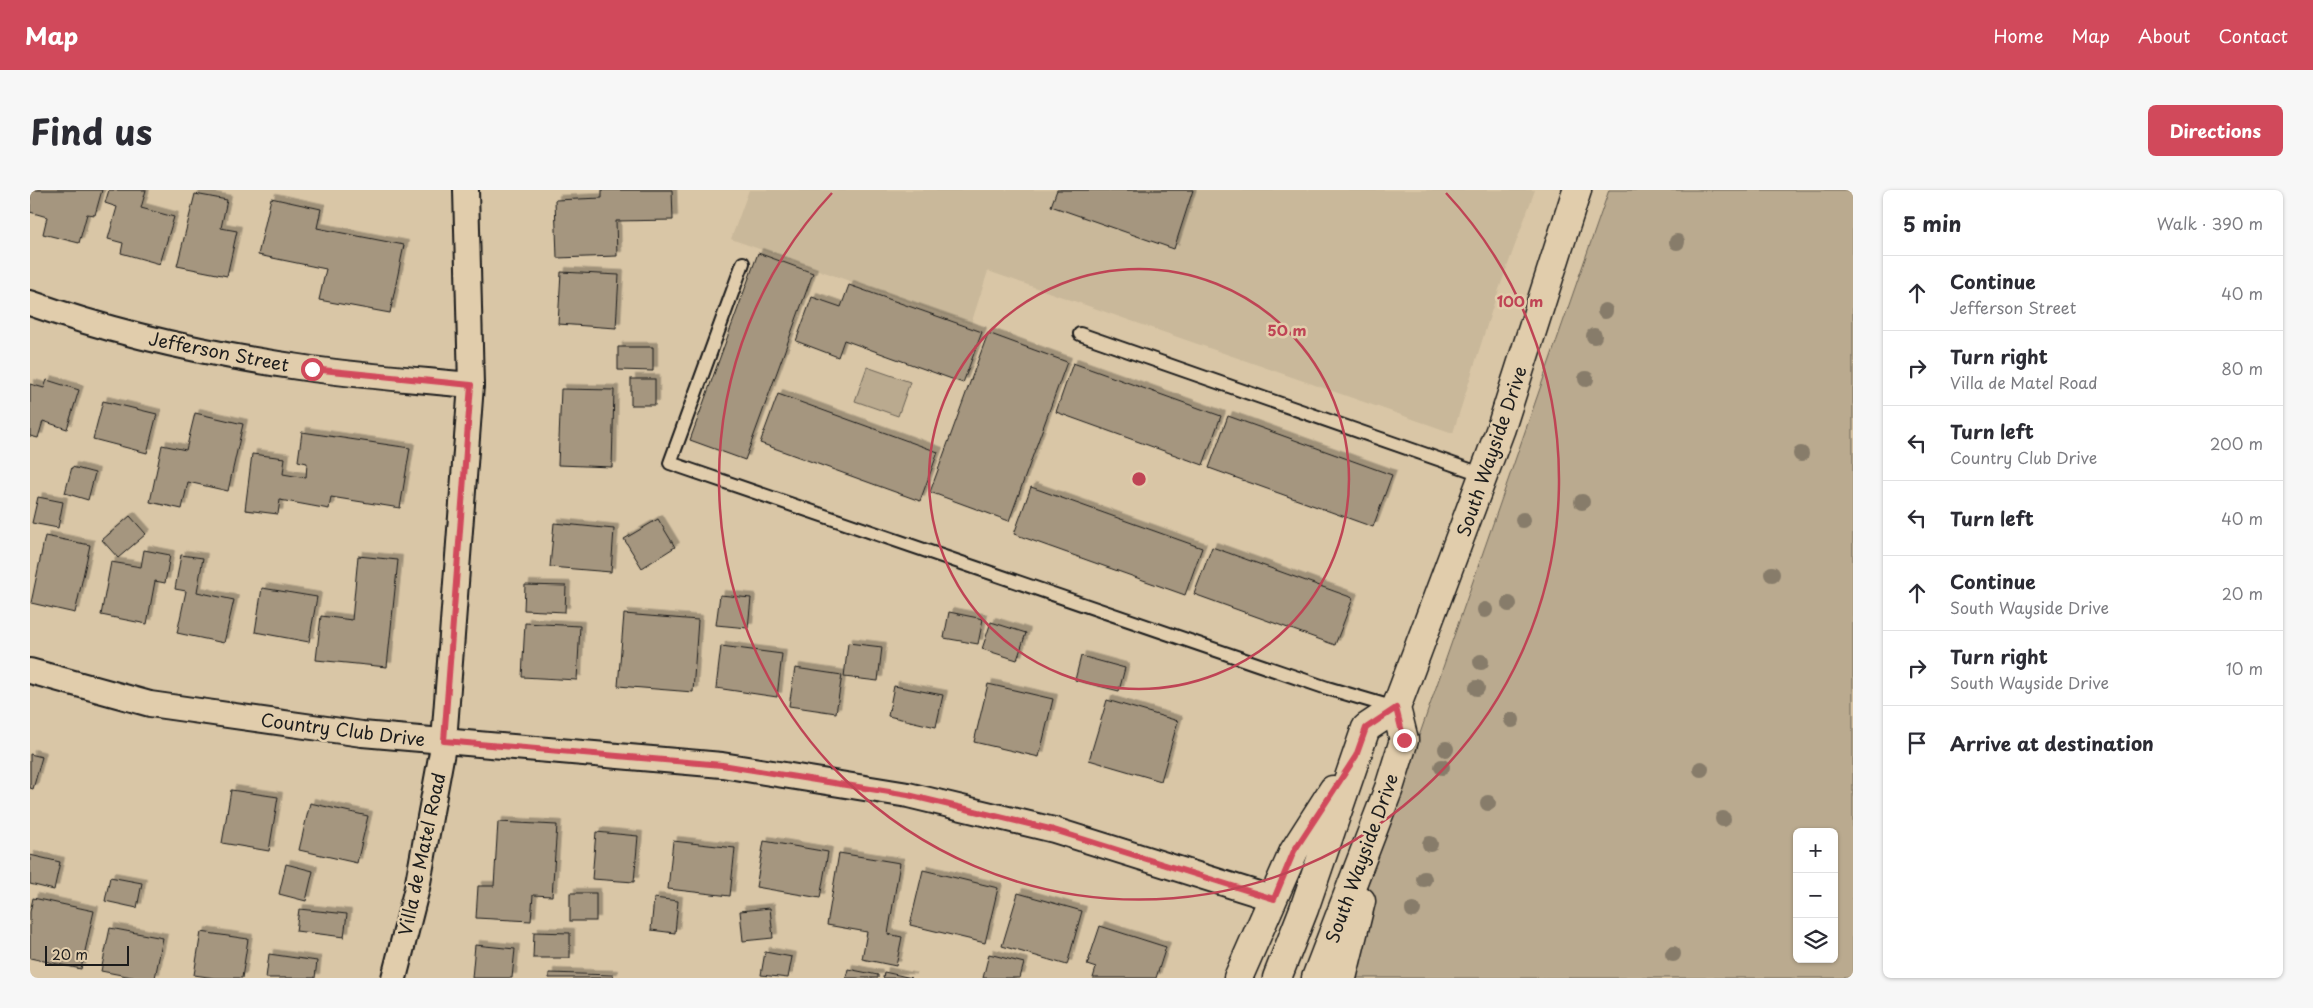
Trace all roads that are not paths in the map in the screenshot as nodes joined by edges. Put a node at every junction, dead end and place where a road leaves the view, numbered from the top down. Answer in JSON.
{"nodes":[{"id":1,"x":466,"y":190,"type":"edge"},
{"id":2,"x":1577,"y":190,"type":"edge"},
{"id":3,"x":743,"y":263,"type":"dead end"},
{"id":4,"x":30,"y":303,"type":"edge"},
{"id":5,"x":1080,"y":334,"type":"dead end"},
{"id":6,"x":471,"y":385,"type":"junction"},
{"id":7,"x":1484,"y":474,"type":"junction"},
{"id":8,"x":30,"y":672,"type":"edge"},
{"id":9,"x":1396,"y":708,"type":"junction"},
{"id":10,"x":444,"y":741,"type":"junction"},
{"id":11,"x":1356,"y":756,"type":"junction"},
{"id":12,"x":1389,"y":788,"type":"junction"},
{"id":13,"x":1274,"y":899,"type":"junction"},
{"id":14,"x":394,"y":978,"type":"edge"},
{"id":15,"x":1238,"y":978,"type":"edge"},
{"id":16,"x":1277,"y":978,"type":"edge"},
{"id":17,"x":1316,"y":978,"type":"edge"},
{"id":18,"x":1342,"y":978,"type":"edge"}],
"edges":[{"from":1,"to":6,"type":"street","name":"Villa de Matel Road"},
{"from":2,"to":7,"type":"main road","name":"South Wayside Drive"},
{"from":3,"to":9,"type":"lane"},
{"from":4,"to":6,"type":"street","name":"Jefferson Street"},
{"from":5,"to":7,"type":"lane"},
{"from":6,"to":10,"type":"street","name":"Villa de Matel Road"},
{"from":7,"to":9,"type":"main road","name":"South Wayside Drive"},
{"from":8,"to":10,"type":"street","name":"Country Club Drive"},
{"from":9,"to":11,"type":"main road","name":"South Wayside Drive"},
{"from":9,"to":12,"type":"main road","name":"South Wayside Drive"},
{"from":10,"to":13,"type":"street","name":"Country Club Drive"},
{"from":10,"to":14,"type":"street","name":"Villa de Matel Road"},
{"from":11,"to":13,"type":"main road"},
{"from":11,"to":16,"type":"main road","name":"South Wayside Drive"},
{"from":12,"to":17,"type":"main road","name":"South Wayside Drive"},
{"from":12,"to":18,"type":"main road"},
{"from":13,"to":15,"type":"main road"}]}
